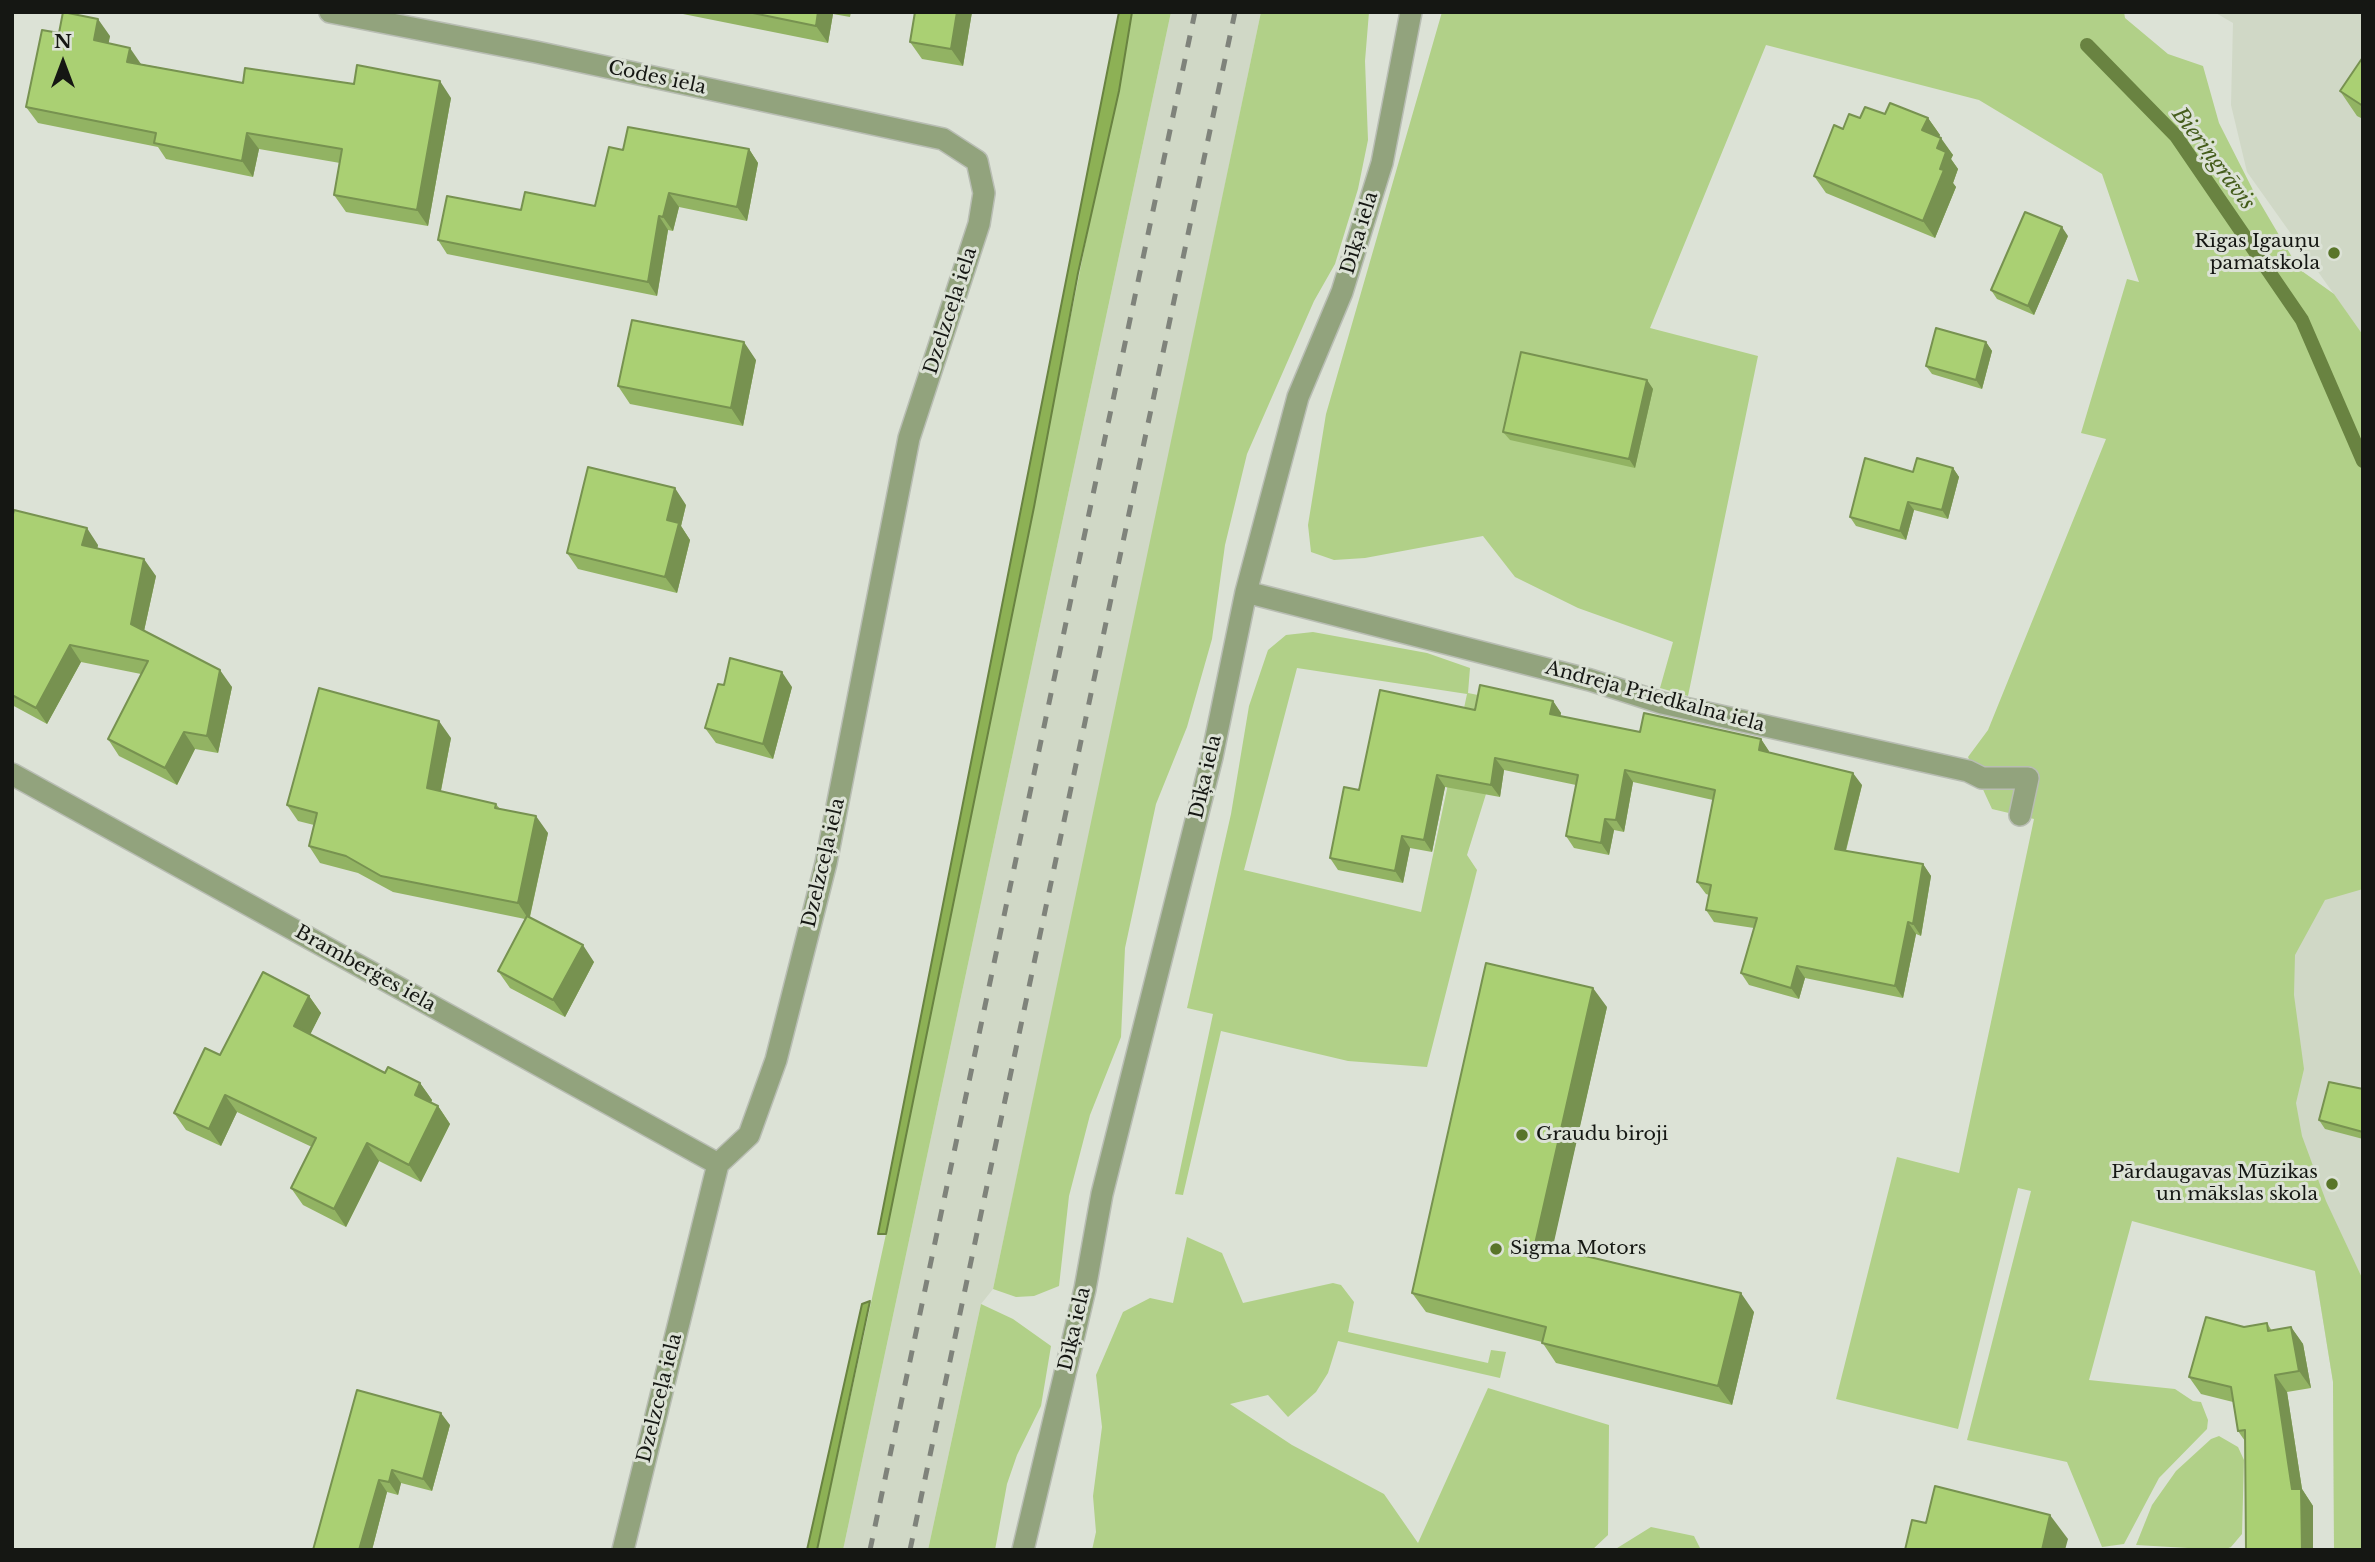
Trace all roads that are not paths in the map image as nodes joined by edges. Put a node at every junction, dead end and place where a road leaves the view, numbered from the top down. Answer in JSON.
{"nodes":[{"id":1,"x":330,"y":12,"type":"edge"},
{"id":2,"x":1411,"y":12,"type":"edge"},
{"id":3,"x":977,"y":161,"type":"joint"},
{"id":4,"x":1246,"y":592,"type":"junction"},
{"id":5,"x":12,"y":774,"type":"edge"},
{"id":6,"x":2020,"y":816,"type":"dead end"},
{"id":7,"x":718,"y":1164,"type":"junction"},
{"id":8,"x":623,"y":1550,"type":"edge"},
{"id":9,"x":1023,"y":1550,"type":"edge"}],
"edges":[{"from":1,"to":3,"type":"street","name":"Codes iela"},
{"from":2,"to":4,"type":"street","name":"Dīķa iela"},
{"from":3,"to":7,"type":"street","name":"Dzelzceļa iela"},
{"from":4,"to":6,"type":"street","name":"Andreja Priedkalna iela"},
{"from":4,"to":9,"type":"street","name":"Dīķa iela"},
{"from":5,"to":7,"type":"street","name":"Bramberģes iela"},
{"from":7,"to":8,"type":"street","name":"Dzelzceļa iela"}]}
